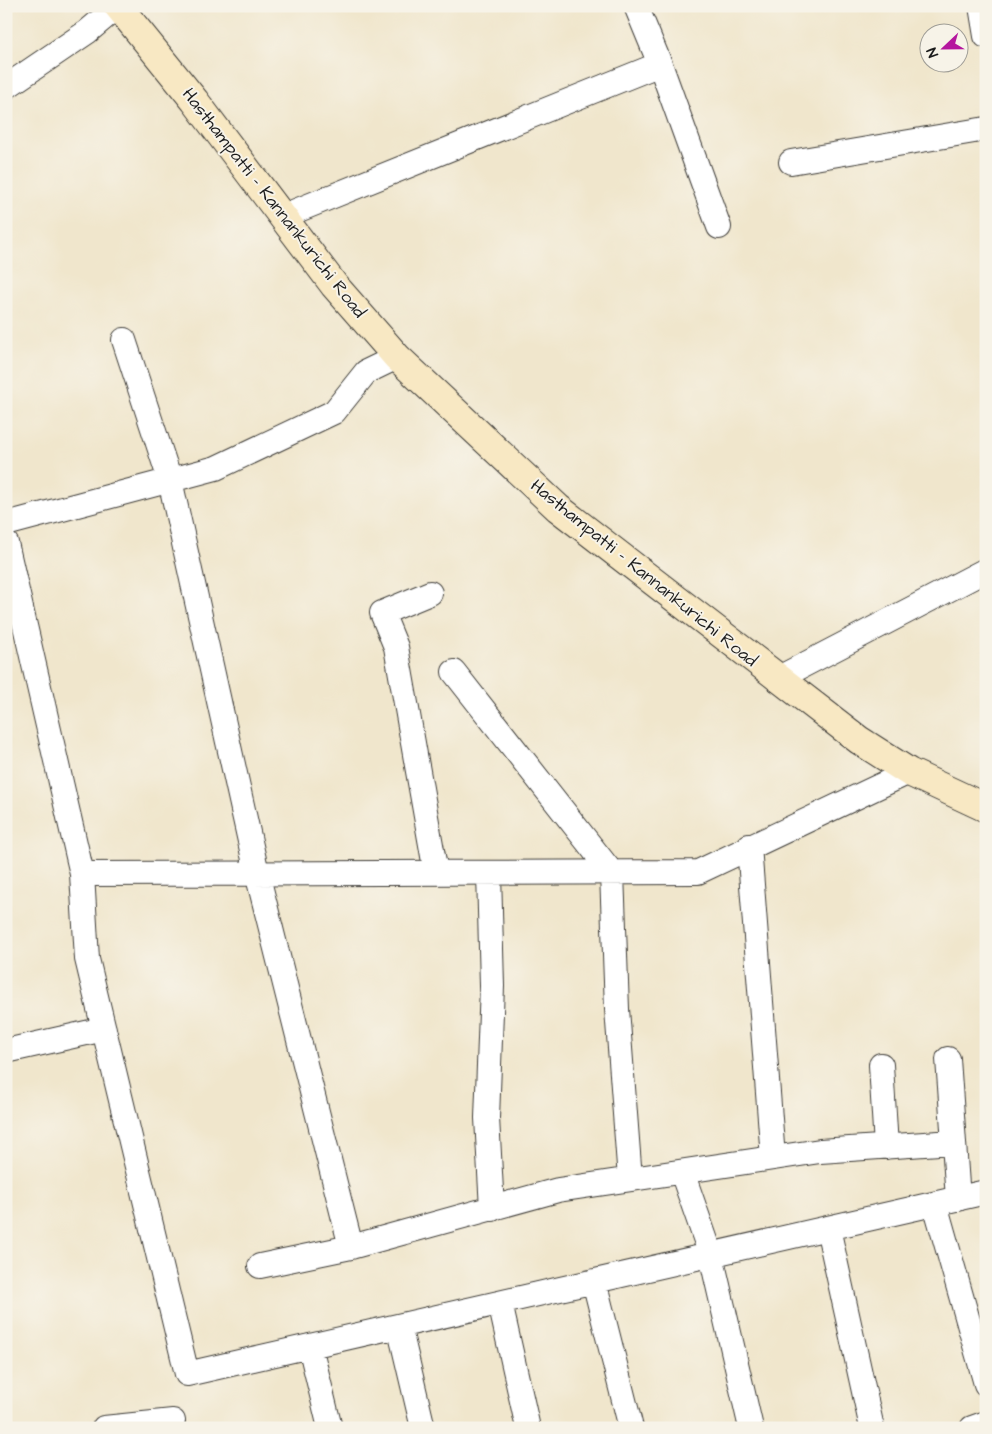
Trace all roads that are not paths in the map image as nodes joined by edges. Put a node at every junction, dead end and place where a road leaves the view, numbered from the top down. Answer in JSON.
{"nodes":[{"id":1,"x":118,"y":6,"type":"edge"},
{"id":2,"x":636,"y":6,"type":"edge"},
{"id":3,"x":981,"y":6,"type":"edge"},
{"id":4,"x":986,"y":36,"type":"edge"},
{"id":5,"x":660,"y":64,"type":"junction"},
{"id":6,"x":6,"y":87,"type":"edge"},
{"id":7,"x":986,"y":129,"type":"edge"},
{"id":8,"x":791,"y":162,"type":"dead end"},
{"id":9,"x":281,"y":217,"type":"junction"},
{"id":10,"x":719,"y":227,"type":"dead end"},
{"id":11,"x":124,"y":340,"type":"dead end"},
{"id":12,"x":397,"y":357,"type":"junction"},
{"id":13,"x":170,"y":480,"type":"junction"},
{"id":14,"x":6,"y":524,"type":"edge"},
{"id":15,"x":6,"y":543,"type":"edge"},
{"id":16,"x":986,"y":570,"type":"edge"},
{"id":17,"x":430,"y":593,"type":"dead end"},
{"id":18,"x":454,"y":672,"type":"dead end"},
{"id":19,"x":777,"y":679,"type":"junction"},
{"id":20,"x":909,"y":772,"type":"junction"},
{"id":21,"x":986,"y":808,"type":"edge"},
{"id":22,"x":749,"y":846,"type":"junction"},
{"id":23,"x":257,"y":873,"type":"junction"},
{"id":24,"x":436,"y":873,"type":"junction"},
{"id":25,"x":489,"y":873,"type":"junction"},
{"id":26,"x":612,"y":873,"type":"junction"},
{"id":27,"x":82,"y":874,"type":"junction"},
{"id":28,"x":104,"y":1029,"type":"junction"},
{"id":29,"x":6,"y":1051,"type":"edge"},
{"id":30,"x":948,"y":1059,"type":"dead end"},
{"id":31,"x":881,"y":1065,"type":"dead end"},
{"id":32,"x":954,"y":1142,"type":"junction"},
{"id":33,"x":886,"y":1146,"type":"junction"},
{"id":34,"x":773,"y":1158,"type":"junction"},
{"id":35,"x":682,"y":1172,"type":"junction"},
{"id":36,"x":630,"y":1179,"type":"junction"},
{"id":37,"x":986,"y":1192,"type":"edge"},
{"id":38,"x":958,"y":1198,"type":"junction"},
{"id":39,"x":935,"y":1204,"type":"junction"},
{"id":40,"x":492,"y":1208,"type":"junction"},
{"id":41,"x":828,"y":1228,"type":"junction"},
{"id":42,"x":351,"y":1247,"type":"junction"},
{"id":43,"x":711,"y":1254,"type":"junction"},
{"id":44,"x":260,"y":1266,"type":"dead end"},
{"id":45,"x":594,"y":1281,"type":"junction"},
{"id":46,"x":500,"y":1303,"type":"junction"},
{"id":47,"x":398,"y":1326,"type":"junction"},
{"id":48,"x":310,"y":1346,"type":"junction"},
{"id":49,"x":986,"y":1384,"type":"edge"},
{"id":50,"x":173,"y":1421,"type":"dead end"},
{"id":51,"x":986,"y":1423,"type":"edge"},
{"id":52,"x":104,"y":1428,"type":"edge"},
{"id":53,"x":330,"y":1428,"type":"edge"},
{"id":54,"x":423,"y":1428,"type":"edge"},
{"id":55,"x":528,"y":1428,"type":"edge"},
{"id":56,"x":631,"y":1428,"type":"edge"},
{"id":57,"x":751,"y":1428,"type":"edge"},
{"id":58,"x":872,"y":1428,"type":"edge"},
{"id":59,"x":972,"y":1428,"type":"edge"}],
"edges":[{"from":1,"to":6,"type":"street"},
{"from":1,"to":9,"type":"main road","name":"Hasthampatti - Kannankurichi Road"},
{"from":2,"to":5,"type":"street"},
{"from":3,"to":4,"type":"street"},
{"from":5,"to":9,"type":"street"},
{"from":5,"to":10,"type":"street"},
{"from":7,"to":8,"type":"street"},
{"from":9,"to":12,"type":"main road","name":"Hasthampatti - Kannankurichi Road"},
{"from":11,"to":13,"type":"street"},
{"from":12,"to":13,"type":"street"},
{"from":12,"to":19,"type":"main road","name":"Hasthampatti - Kannankurichi Road"},
{"from":13,"to":14,"type":"street"},
{"from":13,"to":23,"type":"street"},
{"from":15,"to":27,"type":"street"},
{"from":16,"to":19,"type":"street"},
{"from":17,"to":24,"type":"street"},
{"from":18,"to":26,"type":"street"},
{"from":19,"to":20,"type":"main road","name":"Hasthampatti - Kannankurichi Road"},
{"from":20,"to":21,"type":"main road","name":"Hasthampatti - Kannankurichi Road"},
{"from":20,"to":22,"type":"street"},
{"from":22,"to":26,"type":"street"},
{"from":22,"to":34,"type":"street"},
{"from":23,"to":24,"type":"street"},
{"from":23,"to":27,"type":"street"},
{"from":23,"to":42,"type":"street"},
{"from":24,"to":25,"type":"street"},
{"from":25,"to":26,"type":"street"},
{"from":25,"to":40,"type":"street"},
{"from":26,"to":36,"type":"street"},
{"from":27,"to":28,"type":"street"},
{"from":28,"to":29,"type":"street"},
{"from":28,"to":48,"type":"street"},
{"from":30,"to":32,"type":"street"},
{"from":31,"to":33,"type":"street"},
{"from":32,"to":33,"type":"street"},
{"from":32,"to":38,"type":"street"},
{"from":33,"to":34,"type":"street"},
{"from":34,"to":35,"type":"street"},
{"from":35,"to":36,"type":"street"},
{"from":35,"to":43,"type":"street"},
{"from":36,"to":40,"type":"street"},
{"from":37,"to":38,"type":"street"},
{"from":38,"to":39,"type":"street"},
{"from":39,"to":41,"type":"street"},
{"from":39,"to":49,"type":"street"},
{"from":40,"to":42,"type":"street"},
{"from":41,"to":43,"type":"street"},
{"from":41,"to":58,"type":"street"},
{"from":42,"to":44,"type":"street"},
{"from":43,"to":45,"type":"street"},
{"from":43,"to":57,"type":"street"},
{"from":45,"to":46,"type":"street"},
{"from":45,"to":56,"type":"street"},
{"from":46,"to":47,"type":"street"},
{"from":46,"to":55,"type":"street"},
{"from":47,"to":48,"type":"street"},
{"from":47,"to":54,"type":"street"},
{"from":48,"to":53,"type":"street"},
{"from":50,"to":52,"type":"street"},
{"from":51,"to":59,"type":"street"}]}
